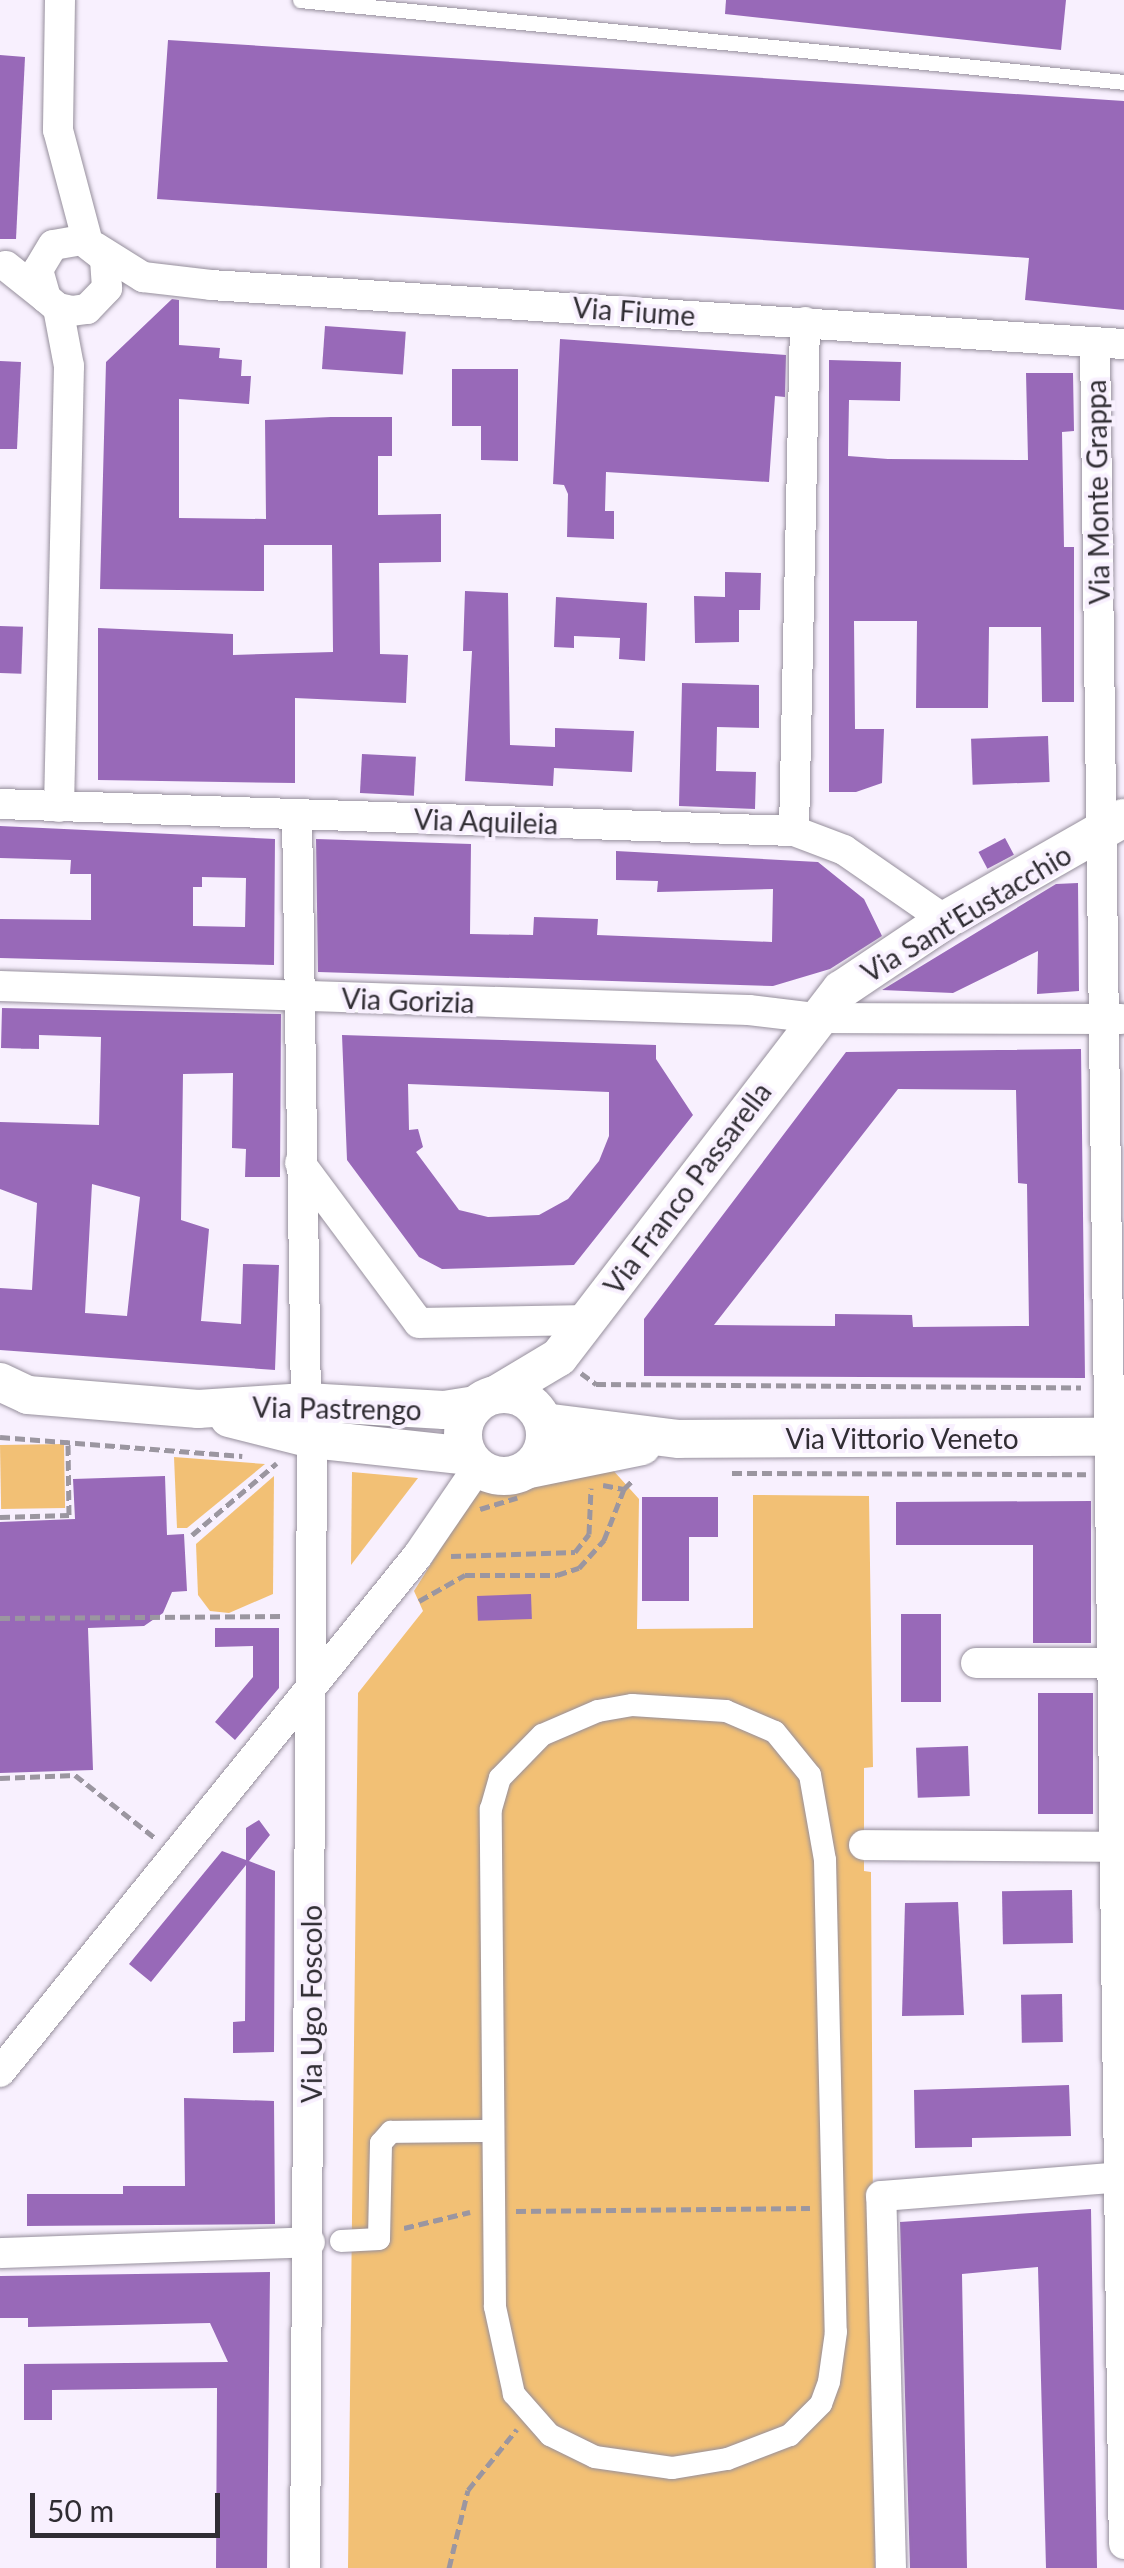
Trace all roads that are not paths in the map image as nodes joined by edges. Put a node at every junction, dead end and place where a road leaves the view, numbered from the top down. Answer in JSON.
{"nodes":[{"id":1,"x":60,"y":0,"type":"edge"},
{"id":2,"x":300,"y":0,"type":"edge"},
{"id":3,"x":384,"y":4,"type":"edge"},
{"id":4,"x":1124,"y":82,"type":"edge"},
{"id":5,"x":69,"y":180,"type":"junction"},
{"id":6,"x":92,"y":245,"type":"junction"},
{"id":7,"x":51,"y":248,"type":"junction"},
{"id":8,"x":3,"y":266,"type":"edge"},
{"id":9,"x":144,"y":277,"type":"junction"},
{"id":10,"x":52,"y":303,"type":"junction"},
{"id":11,"x":96,"y":303,"type":"junction"},
{"id":12,"x":805,"y":322,"type":"junction"},
{"id":13,"x":1110,"y":343,"type":"edge"},
{"id":14,"x":69,"y":366,"type":"junction"},
{"id":15,"x":0,"y":804,"type":"edge"},
{"id":16,"x":59,"y":807,"type":"junction"},
{"id":17,"x":297,"y":815,"type":"junction"},
{"id":18,"x":1113,"y":824,"type":"edge"},
{"id":19,"x":794,"y":831,"type":"junction"},
{"id":20,"x":946,"y":920,"type":"junction"},
{"id":21,"x":0,"y":986,"type":"edge"},
{"id":22,"x":295,"y":996,"type":"junction"},
{"id":23,"x":815,"y":1018,"type":"junction"},
{"id":24,"x":1114,"y":1020,"type":"edge"},
{"id":25,"x":300,"y":1164,"type":"junction"},
{"id":26,"x":587,"y":1320,"type":"junction"},
{"id":27,"x":558,"y":1358,"type":"junction"},
{"id":28,"x":9,"y":1393,"type":"edge"},
{"id":29,"x":486,"y":1399,"type":"junction"},
{"id":30,"x":542,"y":1418,"type":"junction"},
{"id":31,"x":309,"y":1421,"type":"junction"},
{"id":32,"x":1117,"y":1437,"type":"edge"},
{"id":33,"x":679,"y":1438,"type":"junction"},
{"id":34,"x":473,"y":1462,"type":"junction"},
{"id":35,"x":529,"y":1469,"type":"junction"},
{"id":36,"x":976,"y":1663,"type":"dead end"},
{"id":37,"x":1113,"y":1663,"type":"junction"},
{"id":38,"x":308,"y":1686,"type":"junction"},
{"id":39,"x":824,"y":1846,"type":"junction"},
{"id":40,"x":864,"y":1846,"type":"joint"},
{"id":41,"x":1120,"y":1847,"type":"edge"},
{"id":42,"x":0,"y":2072,"type":"edge"},
{"id":43,"x":492,"y":2131,"type":"junction"},
{"id":44,"x":1122,"y":2177,"type":"edge"},
{"id":45,"x":342,"y":2241,"type":"dead end"},
{"id":46,"x":310,"y":2242,"type":"junction"},
{"id":47,"x":0,"y":2253,"type":"edge"},
{"id":48,"x":1124,"y":2544,"type":"edge"},
{"id":49,"x":304,"y":2568,"type":"edge"},
{"id":50,"x":891,"y":2568,"type":"edge"}],
"edges":[{"from":1,"to":5,"type":"street"},
{"from":2,"to":3,"type":"lane"},
{"from":3,"to":4,"type":"lane"},
{"from":5,"to":6,"type":"street"},
{"from":5,"to":7,"type":"street"},
{"from":6,"to":7,"type":"street"},
{"from":6,"to":9,"type":"street","name":"Via Fiume"},
{"from":6,"to":11,"type":"street"},
{"from":7,"to":8,"type":"street"},
{"from":7,"to":10,"type":"street"},
{"from":8,"to":10,"type":"street"},
{"from":9,"to":11,"type":"street"},
{"from":9,"to":12,"type":"street","name":"Via Fiume"},
{"from":10,"to":11,"type":"street"},
{"from":10,"to":14,"type":"street"},
{"from":11,"to":14,"type":"street"},
{"from":12,"to":13,"type":"street","name":"Via Fiume"},
{"from":12,"to":19,"type":"street"},
{"from":13,"to":18,"type":"street","name":"Via Monte Grappa"},
{"from":14,"to":16,"type":"street"},
{"from":15,"to":16,"type":"street","name":"Via Aquileia"},
{"from":16,"to":17,"type":"street","name":"Via Aquileia"},
{"from":17,"to":19,"type":"street","name":"Via Aquileia"},
{"from":17,"to":22,"type":"street","name":"Via Ugo Foscolo"},
{"from":18,"to":20,"type":"street","name":"Via Sant'Eustacchio"},
{"from":18,"to":24,"type":"street","name":"Via Monte Grappa"},
{"from":19,"to":20,"type":"street","name":"Via Aquileia"},
{"from":20,"to":23,"type":"street","name":"Via Sant'Eustacchio"},
{"from":21,"to":22,"type":"street","name":"Via Gorizia"},
{"from":22,"to":23,"type":"street","name":"Via Gorizia"},
{"from":22,"to":25,"type":"street","name":"Via Ugo Foscolo"},
{"from":23,"to":24,"type":"street","name":"Via Gorizia"},
{"from":23,"to":26,"type":"street","name":"Via Franco Passarella"},
{"from":24,"to":32,"type":"street","name":"Via Monte Grappa"},
{"from":25,"to":26,"type":"street"},
{"from":25,"to":31,"type":"street","name":"Via Ugo Foscolo"},
{"from":26,"to":27,"type":"street","name":"Via Franco Passarella"},
{"from":27,"to":29,"type":"street","name":"Via Franco Passarella"},
{"from":27,"to":30,"type":"street","name":"Via Franco Passarella"},
{"from":28,"to":31,"type":"street","name":"Via Pastrengo"},
{"from":29,"to":30,"type":"street"},
{"from":29,"to":31,"type":"street","name":"Via Pastrengo"},
{"from":29,"to":34,"type":"street"},
{"from":30,"to":33,"type":"street","name":"Via Vittorio Veneto"},
{"from":30,"to":35,"type":"street"},
{"from":31,"to":34,"type":"street","name":"Via Pastrengo"},
{"from":31,"to":38,"type":"street","name":"Via Ugo Foscolo"},
{"from":32,"to":33,"type":"street","name":"Via Vittorio Veneto"},
{"from":32,"to":37,"type":"street","name":"Via Monte Grappa"},
{"from":33,"to":35,"type":"street","name":"Via Vittorio Veneto"},
{"from":34,"to":35,"type":"street"},
{"from":34,"to":38,"type":"street"},
{"from":36,"to":37,"type":"street"},
{"from":37,"to":41,"type":"street","name":"Via Monte Grappa"},
{"from":38,"to":42,"type":"street"},
{"from":38,"to":46,"type":"street","name":"Via Ugo Foscolo"},
{"from":39,"to":40,"type":"street"},
{"from":39,"to":43,"type":"street"},
{"from":39,"to":43,"type":"street"},
{"from":40,"to":41,"type":"street"},
{"from":41,"to":44,"type":"street","name":"Via Monte Grappa"},
{"from":43,"to":45,"type":"street"},
{"from":44,"to":48,"type":"street","name":"Via Monte Grappa"},
{"from":44,"to":50,"type":"street"},
{"from":46,"to":47,"type":"street"},
{"from":46,"to":49,"type":"street","name":"Via Ugo Foscolo"}]}
